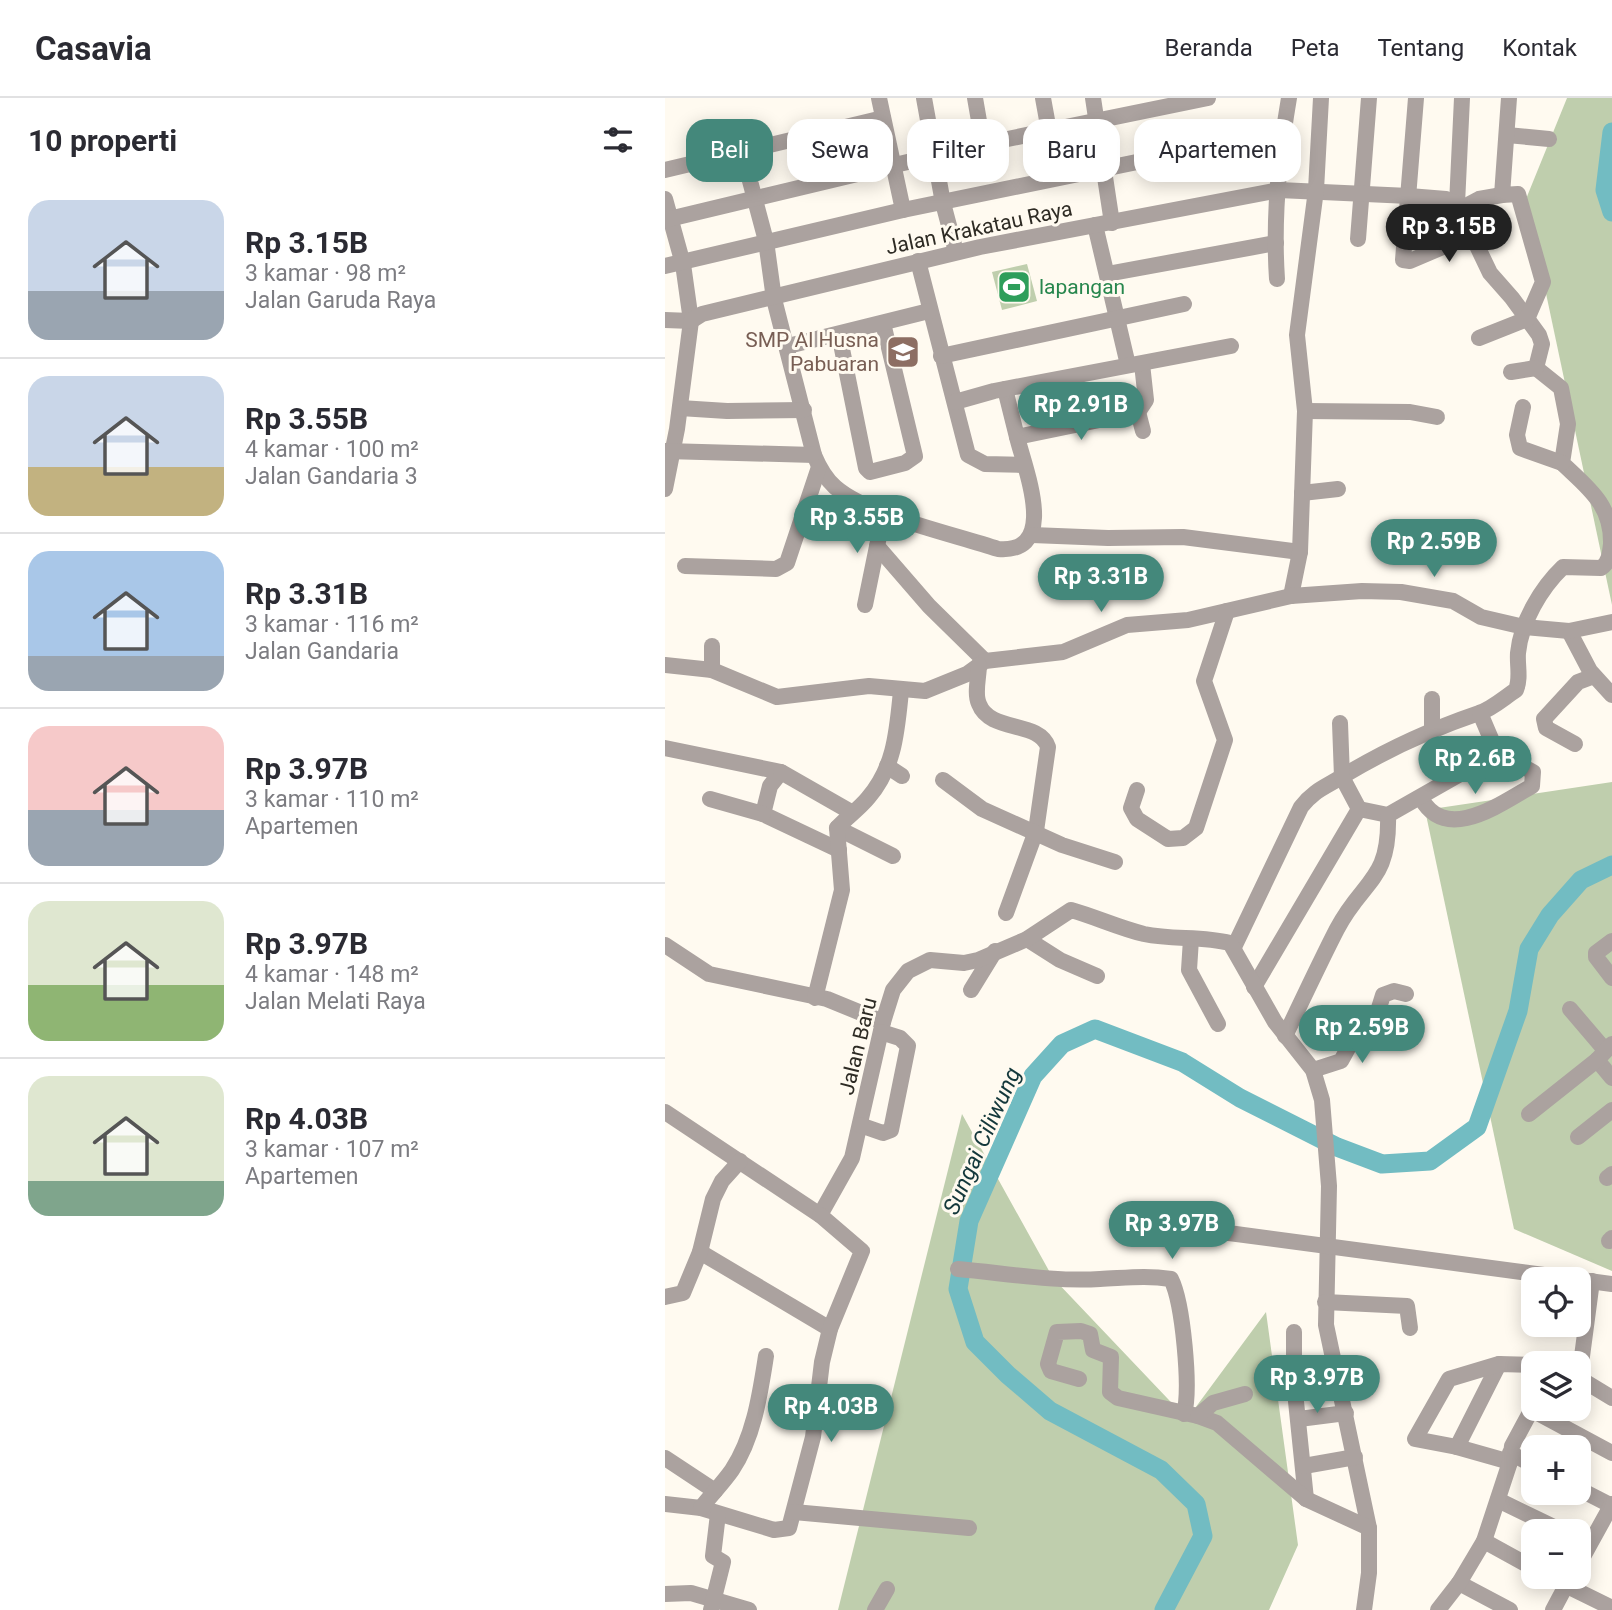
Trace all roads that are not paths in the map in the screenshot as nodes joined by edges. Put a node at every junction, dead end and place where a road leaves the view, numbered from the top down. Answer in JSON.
{"nodes":[{"id":1,"x":879,"y":98,"type":"edge"},
{"id":2,"x":924,"y":98,"type":"edge"},
{"id":3,"x":975,"y":98,"type":"edge"},
{"id":4,"x":1043,"y":98,"type":"edge"},
{"id":5,"x":1093,"y":98,"type":"edge"},
{"id":6,"x":1208,"y":98,"type":"edge"},
{"id":7,"x":1289,"y":98,"type":"edge"},
{"id":8,"x":1321,"y":98,"type":"edge"},
{"id":9,"x":1369,"y":98,"type":"edge"},
{"id":10,"x":1416,"y":98,"type":"edge"},
{"id":11,"x":1462,"y":98,"type":"edge"},
{"id":12,"x":1509,"y":98,"type":"edge"},
{"id":13,"x":883,"y":118,"type":"joint"},
{"id":14,"x":928,"y":119,"type":"edge"},
{"id":15,"x":979,"y":119,"type":"edge"},
{"id":16,"x":1047,"y":119,"type":"edge"},
{"id":17,"x":1096,"y":119,"type":"edge"},
{"id":18,"x":1114,"y":119,"type":"edge"},
{"id":19,"x":1285,"y":119,"type":"edge"},
{"id":20,"x":1507,"y":135,"type":"junction"},
{"id":21,"x":1549,"y":139,"type":"dead end"},
{"id":22,"x":773,"y":144,"type":"edge"},
{"id":23,"x":907,"y":163,"type":"edge"},
{"id":24,"x":686,"y":165,"type":"edge"},
{"id":25,"x":893,"y":165,"type":"joint"},
{"id":26,"x":665,"y":170,"type":"edge"},
{"id":27,"x":749,"y":182,"type":"edge"},
{"id":28,"x":827,"y":182,"type":"edge"},
{"id":29,"x":939,"y":182,"type":"edge"},
{"id":30,"x":1045,"y":182,"type":"edge"},
{"id":31,"x":1105,"y":182,"type":"edge"},
{"id":32,"x":1280,"y":182,"type":"edge"},
{"id":33,"x":1279,"y":190,"type":"junction"},
{"id":34,"x":1317,"y":190,"type":"junction"},
{"id":35,"x":1362,"y":193,"type":"junction"},
{"id":36,"x":1502,"y":195,"type":"junction"},
{"id":37,"x":1409,"y":196,"type":"junction"},
{"id":38,"x":665,"y":199,"type":"edge"},
{"id":39,"x":753,"y":201,"type":"junction"},
{"id":40,"x":943,"y":202,"type":"junction"},
{"id":41,"x":1458,"y":206,"type":"junction"},
{"id":42,"x":903,"y":210,"type":"junction"},
{"id":43,"x":668,"y":220,"type":"edge"},
{"id":44,"x":1103,"y":224,"type":"junction"},
{"id":45,"x":1473,"y":234,"type":"junction"},
{"id":46,"x":1358,"y":239,"type":"dead end"},
{"id":47,"x":766,"y":241,"type":"junction"},
{"id":48,"x":1276,"y":243,"type":"junction"},
{"id":49,"x":956,"y":252,"type":"junction"},
{"id":50,"x":918,"y":261,"type":"junction"},
{"id":51,"x":683,"y":264,"type":"junction"},
{"id":52,"x":665,"y":267,"type":"edge"},
{"id":53,"x":1107,"y":274,"type":"junction"},
{"id":54,"x":1277,"y":279,"type":"dead end"},
{"id":55,"x":774,"y":299,"type":"junction"},
{"id":56,"x":1184,"y":304,"type":"dead end"},
{"id":57,"x":929,"y":311,"type":"junction"},
{"id":58,"x":1527,"y":319,"type":"junction"},
{"id":59,"x":665,"y":320,"type":"edge"},
{"id":60,"x":1117,"y":320,"type":"junction"},
{"id":61,"x":691,"y":321,"type":"junction"},
{"id":62,"x":883,"y":323,"type":"junction"},
{"id":63,"x":839,"y":334,"type":"junction"},
{"id":64,"x":1479,"y":338,"type":"dead end"},
{"id":65,"x":788,"y":346,"type":"junction"},
{"id":66,"x":1231,"y":346,"type":"dead end"},
{"id":67,"x":941,"y":356,"type":"junction"},
{"id":68,"x":1135,"y":365,"type":"junction"},
{"id":69,"x":1536,"y":368,"type":"junction"},
{"id":70,"x":1511,"y":372,"type":"dead end"},
{"id":71,"x":1005,"y":389,"type":"junction"},
{"id":72,"x":955,"y":402,"type":"junction"},
{"id":73,"x":1523,"y":407,"type":"dead end"},
{"id":74,"x":680,"y":408,"type":"junction"},
{"id":75,"x":804,"y":410,"type":"junction"},
{"id":76,"x":1305,"y":411,"type":"junction"},
{"id":77,"x":1138,"y":412,"type":"junction"},
{"id":78,"x":1437,"y":417,"type":"dead end"},
{"id":79,"x":1143,"y":431,"type":"dead end"},
{"id":80,"x":1017,"y":437,"type":"junction"},
{"id":81,"x":669,"y":450,"type":"edge"},
{"id":82,"x":816,"y":461,"type":"junction"},
{"id":83,"x":1562,"y":463,"type":"junction"},
{"id":84,"x":1024,"y":466,"type":"junction"},
{"id":85,"x":665,"y":488,"type":"edge"},
{"id":86,"x":1338,"y":489,"type":"dead end"},
{"id":87,"x":1302,"y":493,"type":"junction"},
{"id":88,"x":884,"y":512,"type":"junction"},
{"id":89,"x":1032,"y":535,"type":"junction"},
{"id":90,"x":877,"y":546,"type":"junction"},
{"id":91,"x":1300,"y":552,"type":"junction"},
{"id":92,"x":685,"y":566,"type":"dead end"},
{"id":93,"x":1291,"y":596,"type":"junction"},
{"id":94,"x":865,"y":605,"type":"dead end"},
{"id":95,"x":1227,"y":611,"type":"junction"},
{"id":96,"x":1610,"y":626,"type":"edge"},
{"id":97,"x":1524,"y":627,"type":"junction"},
{"id":98,"x":1569,"y":632,"type":"junction"},
{"id":99,"x":712,"y":646,"type":"dead end"},
{"id":100,"x":982,"y":663,"type":"junction"},
{"id":101,"x":665,"y":665,"type":"edge"},
{"id":102,"x":712,"y":670,"type":"junction"},
{"id":103,"x":1594,"y":676,"type":"junction"},
{"id":104,"x":901,"y":691,"type":"junction"},
{"id":105,"x":1612,"y":695,"type":"edge"},
{"id":106,"x":1432,"y":699,"type":"dead end"},
{"id":107,"x":1480,"y":713,"type":"junction"},
{"id":108,"x":1340,"y":723,"type":"dead end"},
{"id":109,"x":1432,"y":732,"type":"junction"},
{"id":110,"x":1575,"y":744,"type":"dead end"},
{"id":111,"x":665,"y":748,"type":"edge"},
{"id":112,"x":1497,"y":753,"type":"junction"},
{"id":113,"x":887,"y":766,"type":"junction"},
{"id":114,"x":781,"y":772,"type":"junction"},
{"id":115,"x":902,"y":776,"type":"dead end"},
{"id":116,"x":1342,"y":777,"type":"junction"},
{"id":117,"x":943,"y":780,"type":"dead end"},
{"id":118,"x":1137,"y":790,"type":"dead end"},
{"id":119,"x":1421,"y":798,"type":"junction"},
{"id":120,"x":709,"y":799,"type":"dead end"},
{"id":121,"x":1359,"y":808,"type":"junction"},
{"id":122,"x":851,"y":812,"type":"junction"},
{"id":123,"x":763,"y":814,"type":"junction"},
{"id":124,"x":1388,"y":814,"type":"junction"},
{"id":125,"x":837,"y":828,"type":"junction"},
{"id":126,"x":1036,"y":831,"type":"junction"},
{"id":127,"x":839,"y":850,"type":"junction"},
{"id":128,"x":893,"y":856,"type":"dead end"},
{"id":129,"x":1115,"y":862,"type":"dead end"},
{"id":130,"x":1006,"y":913,"type":"dead end"},
{"id":131,"x":1191,"y":939,"type":"junction"},
{"id":132,"x":1612,"y":941,"type":"edge"},
{"id":133,"x":1030,"y":942,"type":"junction"},
{"id":134,"x":665,"y":945,"type":"edge"},
{"id":135,"x":1234,"y":947,"type":"junction"},
{"id":136,"x":995,"y":951,"type":"junction"},
{"id":137,"x":1097,"y":976,"type":"dead end"},
{"id":138,"x":1388,"y":978,"type":"dead end"},
{"id":139,"x":1612,"y":978,"type":"edge"},
{"id":140,"x":1254,"y":987,"type":"junction"},
{"id":141,"x":971,"y":990,"type":"dead end"},
{"id":142,"x":1406,"y":994,"type":"dead end"},
{"id":143,"x":1383,"y":995,"type":"junction"},
{"id":144,"x":815,"y":998,"type":"junction"},
{"id":145,"x":1570,"y":1009,"type":"dead end"},
{"id":146,"x":1218,"y":1024,"type":"dead end"},
{"id":147,"x":1374,"y":1024,"type":"junction"},
{"id":148,"x":882,"y":1027,"type":"junction"},
{"id":149,"x":1285,"y":1036,"type":"junction"},
{"id":150,"x":1402,"y":1036,"type":"dead end"},
{"id":151,"x":1605,"y":1051,"type":"edge"},
{"id":152,"x":1313,"y":1070,"type":"junction"},
{"id":153,"x":1612,"y":1078,"type":"edge"},
{"id":154,"x":1612,"y":1110,"type":"edge"},
{"id":155,"x":665,"y":1112,"type":"edge"},
{"id":156,"x":1529,"y":1114,"type":"dead end"},
{"id":157,"x":860,"y":1125,"type":"junction"},
{"id":158,"x":1578,"y":1137,"type":"dead end"},
{"id":159,"x":740,"y":1161,"type":"junction"},
{"id":160,"x":820,"y":1215,"type":"junction"},
{"id":161,"x":1172,"y":1242,"type":"dead end"},
{"id":162,"x":1326,"y":1248,"type":"junction"},
{"id":163,"x":700,"y":1252,"type":"junction"},
{"id":164,"x":958,"y":1269,"type":"dead end"},
{"id":165,"x":1592,"y":1281,"type":"junction"},
{"id":166,"x":1612,"y":1284,"type":"edge"},
{"id":167,"x":665,"y":1297,"type":"edge"},
{"id":168,"x":1325,"y":1303,"type":"junction"},
{"id":169,"x":1410,"y":1328,"type":"dead end"},
{"id":170,"x":830,"y":1329,"type":"junction"},
{"id":171,"x":1294,"y":1332,"type":"dead end"},
{"id":172,"x":1583,"y":1351,"type":"edge"},
{"id":173,"x":766,"y":1356,"type":"dead end"},
{"id":174,"x":1499,"y":1364,"type":"junction"},
{"id":175,"x":1521,"y":1365,"type":"edge"},
{"id":176,"x":1079,"y":1379,"type":"dead end"},
{"id":177,"x":1591,"y":1385,"type":"edge"},
{"id":178,"x":1245,"y":1394,"type":"dead end"},
{"id":179,"x":1612,"y":1398,"type":"edge"},
{"id":180,"x":1346,"y":1413,"type":"junction"},
{"id":181,"x":1191,"y":1415,"type":"junction"},
{"id":182,"x":1299,"y":1419,"type":"junction"},
{"id":183,"x":1524,"y":1421,"type":"edge"},
{"id":184,"x":1555,"y":1421,"type":"edge"},
{"id":185,"x":1457,"y":1447,"type":"junction"},
{"id":186,"x":1612,"y":1453,"type":"edge"},
{"id":187,"x":1355,"y":1457,"type":"junction"},
{"id":188,"x":665,"y":1458,"type":"edge"},
{"id":189,"x":1510,"y":1458,"type":"junction"},
{"id":190,"x":1521,"y":1461,"type":"edge"},
{"id":191,"x":1304,"y":1466,"type":"junction"},
{"id":192,"x":715,"y":1491,"type":"junction"},
{"id":193,"x":1591,"y":1495,"type":"edge"},
{"id":194,"x":1306,"y":1500,"type":"junction"},
{"id":195,"x":1498,"y":1500,"type":"junction"},
{"id":196,"x":665,"y":1504,"type":"edge"},
{"id":197,"x":1612,"y":1505,"type":"edge"},
{"id":198,"x":701,"y":1508,"type":"junction"},
{"id":199,"x":794,"y":1512,"type":"junction"},
{"id":200,"x":718,"y":1514,"type":"junction"},
{"id":201,"x":1537,"y":1519,"type":"edge"},
{"id":202,"x":968,"y":1528,"type":"dead end"},
{"id":203,"x":1369,"y":1528,"type":"junction"},
{"id":204,"x":1591,"y":1533,"type":"edge"},
{"id":205,"x":1483,"y":1541,"type":"junction"},
{"id":206,"x":1521,"y":1562,"type":"edge"},
{"id":207,"x":1459,"y":1584,"type":"junction"},
{"id":208,"x":887,"y":1589,"type":"dead end"},
{"id":209,"x":1564,"y":1589,"type":"edge"},
{"id":210,"x":1581,"y":1589,"type":"edge"},
{"id":211,"x":665,"y":1594,"type":"edge"},
{"id":212,"x":712,"y":1604,"type":"edge"},
{"id":213,"x":1609,"y":1606,"type":"edge"},
{"id":214,"x":749,"y":1610,"type":"edge"},
{"id":215,"x":875,"y":1610,"type":"edge"},
{"id":216,"x":1364,"y":1610,"type":"edge"},
{"id":217,"x":1438,"y":1610,"type":"edge"},
{"id":218,"x":1510,"y":1610,"type":"edge"},
{"id":219,"x":1553,"y":1610,"type":"edge"}],
"edges":[{"from":1,"to":13,"type":"street"},
{"from":2,"to":14,"type":"street"},
{"from":3,"to":15,"type":"street"},
{"from":4,"to":16,"type":"street"},
{"from":5,"to":17,"type":"street"},
{"from":6,"to":18,"type":"street"},
{"from":7,"to":19,"type":"street"},
{"from":8,"to":34,"type":"street"},
{"from":9,"to":35,"type":"street"},
{"from":10,"to":37,"type":"street"},
{"from":11,"to":41,"type":"street"},
{"from":12,"to":20,"type":"street"},
{"from":13,"to":22,"type":"street"},
{"from":20,"to":21,"type":"street"},
{"from":20,"to":36,"type":"street"},
{"from":23,"to":25,"type":"street"},
{"from":24,"to":26,"type":"street"},
{"from":25,"to":42,"type":"street"},
{"from":27,"to":39,"type":"street"},
{"from":28,"to":39,"type":"street"},
{"from":29,"to":40,"type":"street"},
{"from":30,"to":40,"type":"street"},
{"from":31,"to":44,"type":"street"},
{"from":32,"to":33,"type":"street"},
{"from":33,"to":34,"type":"street","name":"Jalan Krakatau Raya"},
{"from":33,"to":44,"type":"street","name":"Jalan Krakatau Raya"},
{"from":33,"to":48,"type":"street"},
{"from":34,"to":35,"type":"street","name":"Jalan Krakatau Raya"},
{"from":34,"to":76,"type":"street"},
{"from":35,"to":37,"type":"street","name":"Jalan Krakatau Raya"},
{"from":35,"to":46,"type":"street"},
{"from":36,"to":41,"type":"street"},
{"from":36,"to":58,"type":"street"},
{"from":37,"to":41,"type":"street","name":"Jalan Krakatau Raya"},
{"from":37,"to":45,"type":"street"},
{"from":38,"to":43,"type":"street"},
{"from":39,"to":43,"type":"street"},
{"from":39,"to":47,"type":"street"},
{"from":40,"to":42,"type":"street"},
{"from":40,"to":49,"type":"street"},
{"from":41,"to":45,"type":"street"},
{"from":42,"to":47,"type":"street"},
{"from":43,"to":51,"type":"street"},
{"from":44,"to":49,"type":"street","name":"Jalan Krakatau Raya"},
{"from":44,"to":53,"type":"street"},
{"from":45,"to":58,"type":"street"},
{"from":47,"to":51,"type":"street"},
{"from":47,"to":55,"type":"street"},
{"from":48,"to":53,"type":"street"},
{"from":48,"to":54,"type":"street"},
{"from":49,"to":50,"type":"street","name":"Jalan Krakatau Raya"},
{"from":50,"to":55,"type":"street","name":"Jalan Krakatau Raya"},
{"from":50,"to":57,"type":"street"},
{"from":51,"to":52,"type":"street"},
{"from":51,"to":61,"type":"street"},
{"from":53,"to":60,"type":"street"},
{"from":55,"to":61,"type":"street","name":"Jalan Krakatau Raya"},
{"from":55,"to":65,"type":"street"},
{"from":56,"to":60,"type":"street"},
{"from":57,"to":62,"type":"street"},
{"from":57,"to":67,"type":"street"},
{"from":58,"to":64,"type":"street"},
{"from":58,"to":69,"type":"street"},
{"from":59,"to":61,"type":"street"},
{"from":60,"to":67,"type":"street"},
{"from":60,"to":68,"type":"street"},
{"from":61,"to":74,"type":"street"},
{"from":62,"to":63,"type":"street"},
{"from":62,"to":63,"type":"street"},
{"from":63,"to":65,"type":"street"},
{"from":65,"to":75,"type":"street"},
{"from":66,"to":68,"type":"street"},
{"from":67,"to":72,"type":"street"},
{"from":68,"to":71,"type":"street"},
{"from":68,"to":77,"type":"street"},
{"from":69,"to":70,"type":"street"},
{"from":69,"to":83,"type":"street"},
{"from":71,"to":72,"type":"street"},
{"from":71,"to":80,"type":"street"},
{"from":72,"to":84,"type":"street"},
{"from":73,"to":83,"type":"street"},
{"from":74,"to":75,"type":"street"},
{"from":74,"to":81,"type":"street"},
{"from":75,"to":82,"type":"street"},
{"from":76,"to":78,"type":"street"},
{"from":76,"to":87,"type":"street"},
{"from":77,"to":79,"type":"street"},
{"from":77,"to":80,"type":"street"},
{"from":80,"to":84,"type":"street"},
{"from":81,"to":82,"type":"street"},
{"from":81,"to":85,"type":"street"},
{"from":82,"to":88,"type":"street"},
{"from":82,"to":92,"type":"street"},
{"from":83,"to":97,"type":"street"},
{"from":84,"to":89,"type":"street"},
{"from":86,"to":87,"type":"street"},
{"from":87,"to":91,"type":"street"},
{"from":88,"to":89,"type":"street"},
{"from":88,"to":90,"type":"street"},
{"from":89,"to":91,"type":"street"},
{"from":90,"to":94,"type":"street"},
{"from":90,"to":100,"type":"street"},
{"from":91,"to":93,"type":"street"},
{"from":93,"to":95,"type":"street"},
{"from":93,"to":97,"type":"street"},
{"from":95,"to":100,"type":"street"},
{"from":95,"to":118,"type":"street"},
{"from":96,"to":98,"type":"street"},
{"from":97,"to":98,"type":"street"},
{"from":97,"to":107,"type":"street"},
{"from":98,"to":103,"type":"street"},
{"from":99,"to":102,"type":"street"},
{"from":100,"to":104,"type":"street"},
{"from":100,"to":126,"type":"street"},
{"from":101,"to":102,"type":"street"},
{"from":102,"to":104,"type":"street"},
{"from":103,"to":105,"type":"street"},
{"from":103,"to":110,"type":"street"},
{"from":104,"to":113,"type":"street"},
{"from":106,"to":109,"type":"street"},
{"from":107,"to":109,"type":"street"},
{"from":107,"to":112,"type":"street"},
{"from":108,"to":116,"type":"street"},
{"from":109,"to":116,"type":"street"},
{"from":111,"to":114,"type":"street"},
{"from":112,"to":119,"type":"street"},
{"from":112,"to":119,"type":"street"},
{"from":113,"to":115,"type":"street"},
{"from":113,"to":122,"type":"street"},
{"from":114,"to":122,"type":"street"},
{"from":114,"to":123,"type":"street"},
{"from":116,"to":121,"type":"street"},
{"from":116,"to":135,"type":"street"},
{"from":117,"to":126,"type":"street"},
{"from":119,"to":124,"type":"street"},
{"from":120,"to":123,"type":"street"},
{"from":121,"to":124,"type":"street"},
{"from":121,"to":140,"type":"street"},
{"from":122,"to":125,"type":"street"},
{"from":123,"to":127,"type":"street"},
{"from":124,"to":149,"type":"street"},
{"from":125,"to":127,"type":"street"},
{"from":125,"to":128,"type":"street"},
{"from":126,"to":129,"type":"street"},
{"from":126,"to":130,"type":"street"},
{"from":127,"to":144,"type":"street"},
{"from":131,"to":133,"type":"street","name":"Jalan Baru"},
{"from":131,"to":135,"type":"street","name":"Jalan Baru"},
{"from":131,"to":146,"type":"street"},
{"from":132,"to":139,"type":"street"},
{"from":133,"to":136,"type":"street","name":"Jalan Baru"},
{"from":133,"to":137,"type":"street"},
{"from":134,"to":144,"type":"street"},
{"from":135,"to":140,"type":"street"},
{"from":136,"to":141,"type":"street"},
{"from":136,"to":148,"type":"street","name":"Jalan Baru"},
{"from":138,"to":143,"type":"street"},
{"from":140,"to":149,"type":"street"},
{"from":142,"to":143,"type":"street"},
{"from":143,"to":147,"type":"street"},
{"from":144,"to":148,"type":"street"},
{"from":145,"to":151,"type":"street"},
{"from":147,"to":150,"type":"street"},
{"from":147,"to":152,"type":"street"},
{"from":148,"to":157,"type":"street","name":"Jalan Baru"},
{"from":148,"to":157,"type":"street"},
{"from":149,"to":152,"type":"street"},
{"from":151,"to":153,"type":"street"},
{"from":151,"to":156,"type":"street"},
{"from":152,"to":162,"type":"street"},
{"from":154,"to":158,"type":"street"},
{"from":155,"to":159,"type":"street"},
{"from":157,"to":160,"type":"street","name":"Jalan Baru"},
{"from":159,"to":160,"type":"street"},
{"from":159,"to":163,"type":"street"},
{"from":160,"to":170,"type":"street"},
{"from":161,"to":162,"type":"street"},
{"from":162,"to":165,"type":"street"},
{"from":162,"to":168,"type":"street"},
{"from":163,"to":167,"type":"street"},
{"from":163,"to":170,"type":"street"},
{"from":164,"to":181,"type":"street"},
{"from":165,"to":166,"type":"street"},
{"from":165,"to":172,"type":"street"},
{"from":168,"to":169,"type":"street"},
{"from":168,"to":180,"type":"street"},
{"from":170,"to":199,"type":"street"},
{"from":171,"to":182,"type":"street"},
{"from":173,"to":192,"type":"street"},
{"from":174,"to":175,"type":"street"},
{"from":174,"to":185,"type":"street"},
{"from":174,"to":185,"type":"street"},
{"from":176,"to":181,"type":"street"},
{"from":177,"to":179,"type":"street"},
{"from":178,"to":181,"type":"street"},
{"from":180,"to":182,"type":"street"},
{"from":180,"to":187,"type":"street"},
{"from":181,"to":194,"type":"street"},
{"from":182,"to":191,"type":"street"},
{"from":183,"to":189,"type":"street"},
{"from":184,"to":186,"type":"street"},
{"from":185,"to":189,"type":"street"},
{"from":187,"to":191,"type":"street"},
{"from":187,"to":203,"type":"street"},
{"from":188,"to":192,"type":"street"},
{"from":189,"to":190,"type":"street"},
{"from":189,"to":195,"type":"street"},
{"from":191,"to":194,"type":"street"},
{"from":192,"to":198,"type":"street"},
{"from":193,"to":197,"type":"street"},
{"from":194,"to":203,"type":"street"},
{"from":195,"to":201,"type":"street"},
{"from":195,"to":205,"type":"street"},
{"from":196,"to":198,"type":"street"},
{"from":197,"to":204,"type":"street"},
{"from":198,"to":200,"type":"street"},
{"from":199,"to":200,"type":"street"},
{"from":199,"to":202,"type":"street"},
{"from":200,"to":212,"type":"street"},
{"from":203,"to":216,"type":"street"},
{"from":205,"to":206,"type":"street"},
{"from":205,"to":207,"type":"street"},
{"from":207,"to":217,"type":"street"},
{"from":207,"to":218,"type":"street"},
{"from":208,"to":215,"type":"street"},
{"from":209,"to":219,"type":"street"},
{"from":210,"to":213,"type":"street"},
{"from":211,"to":212,"type":"street"},
{"from":212,"to":214,"type":"street"}]}
